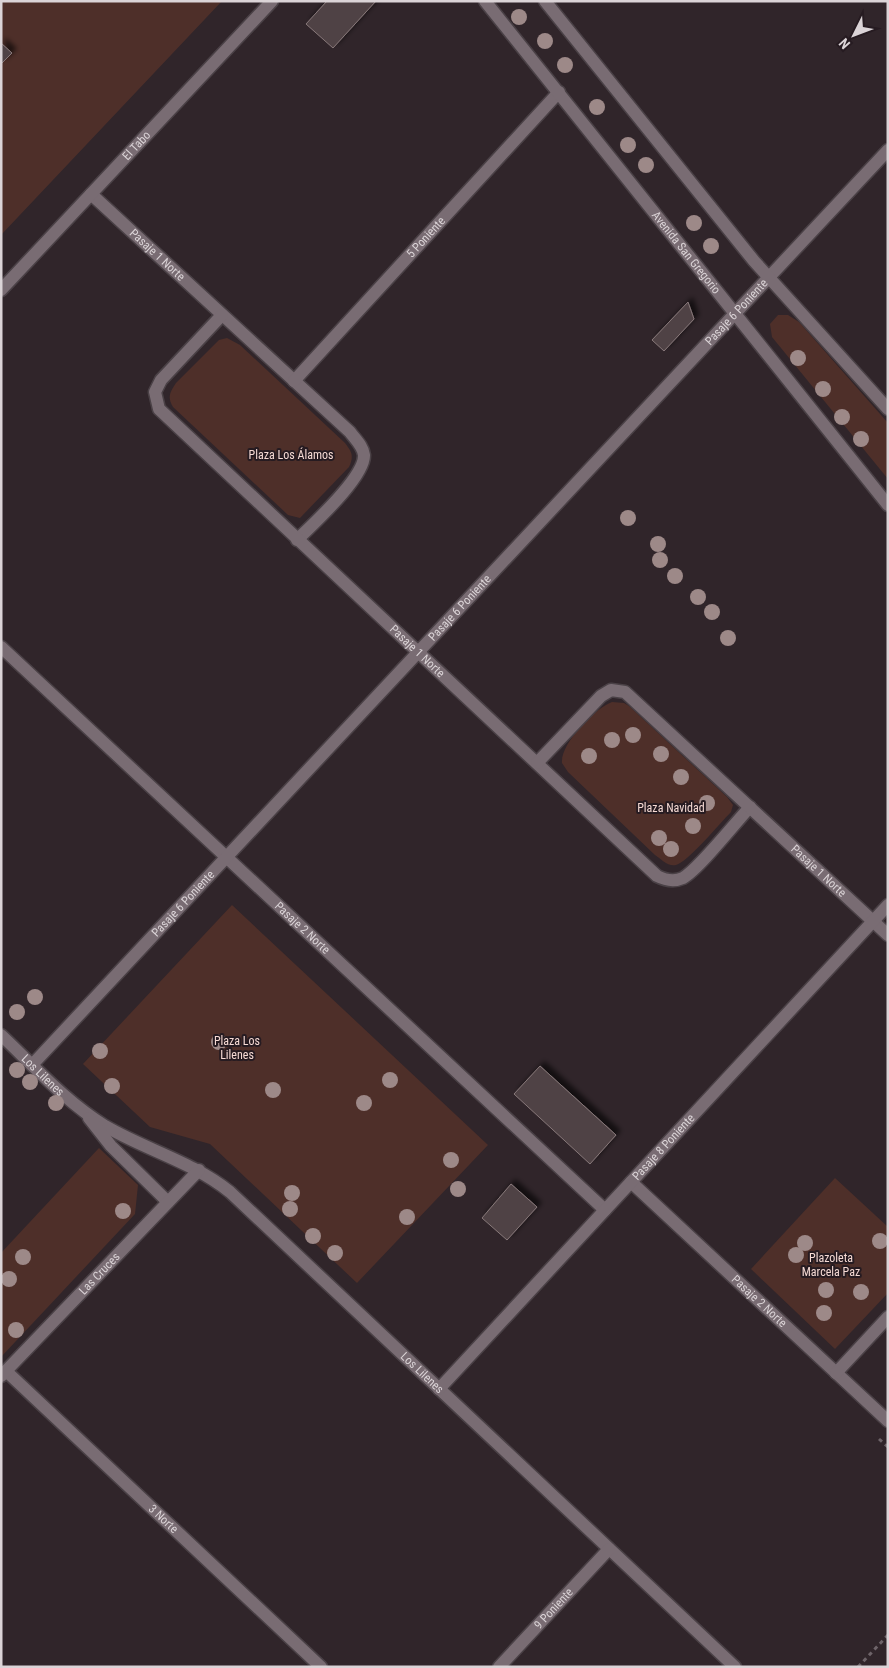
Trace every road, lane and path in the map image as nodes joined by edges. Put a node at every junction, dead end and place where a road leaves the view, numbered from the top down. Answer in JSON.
{"nodes":[{"id":1,"x":272,"y":1,"type":"edge"},
{"id":2,"x":485,"y":1,"type":"edge"},
{"id":3,"x":545,"y":1,"type":"edge"},
{"id":4,"x":559,"y":92,"type":"junction"},
{"id":5,"x":888,"y":150,"type":"edge"},
{"id":6,"x":91,"y":194,"type":"junction"},
{"id":7,"x":768,"y":277,"type":"junction"},
{"id":8,"x":1,"y":290,"type":"edge"},
{"id":9,"x":735,"y":312,"type":"junction"},
{"id":10,"x":222,"y":315,"type":"junction"},
{"id":11,"x":294,"y":381,"type":"junction"},
{"id":12,"x":888,"y":409,"type":"edge"},
{"id":13,"x":888,"y":505,"type":"edge"},
{"id":14,"x":297,"y":540,"type":"junction"},
{"id":15,"x":1,"y":647,"type":"edge"},
{"id":16,"x":418,"y":652,"type":"junction"},
{"id":17,"x":537,"y":763,"type":"junction"},
{"id":18,"x":750,"y":807,"type":"junction"},
{"id":19,"x":226,"y":857,"type":"junction"},
{"id":20,"x":888,"y":905,"type":"edge"},
{"id":21,"x":873,"y":921,"type":"junction"},
{"id":22,"x":888,"y":935,"type":"edge"},
{"id":23,"x":1,"y":1035,"type":"edge"},
{"id":24,"x":32,"y":1065,"type":"junction"},
{"id":25,"x":86,"y":1113,"type":"junction"},
{"id":26,"x":198,"y":1170,"type":"junction"},
{"id":27,"x":630,"y":1182,"type":"junction"},
{"id":28,"x":168,"y":1202,"type":"junction"},
{"id":29,"x":605,"y":1210,"type":"junction"},
{"id":30,"x":888,"y":1317,"type":"edge"},
{"id":31,"x":4,"y":1373,"type":"edge"},
{"id":32,"x":836,"y":1373,"type":"junction"},
{"id":33,"x":439,"y":1389,"type":"junction"},
{"id":34,"x":888,"y":1420,"type":"edge"},
{"id":35,"x":609,"y":1549,"type":"junction"},
{"id":36,"x":888,"y":1635,"type":"edge"},
{"id":37,"x":321,"y":1667,"type":"edge"},
{"id":38,"x":499,"y":1667,"type":"edge"},
{"id":39,"x":735,"y":1667,"type":"edge"},
{"id":40,"x":858,"y":1667,"type":"edge"}],
"edges":[{"from":1,"to":6,"type":"street","name":"El Tabo"},
{"from":2,"to":4,"type":"street","name":"Avenida San Gregorio"},
{"from":3,"to":7,"type":"street"},
{"from":4,"to":9,"type":"street","name":"Avenida San Gregorio"},
{"from":4,"to":11,"type":"street","name":"5 Poniente"},
{"from":5,"to":7,"type":"street","name":"Pasaje 6 Poniente"},
{"from":6,"to":8,"type":"street","name":"El Tabo"},
{"from":6,"to":10,"type":"street","name":"Pasaje 1 Norte"},
{"from":7,"to":9,"type":"street","name":"Pasaje 6 Poniente"},
{"from":7,"to":12,"type":"street"},
{"from":9,"to":13,"type":"street","name":"Avenida San Gregorio"},
{"from":9,"to":16,"type":"street","name":"Pasaje 6 Poniente"},
{"from":10,"to":11,"type":"street","name":"Pasaje 1 Norte"},
{"from":10,"to":14,"type":"street","name":"Pasaje 1 Norte"},
{"from":11,"to":14,"type":"street","name":"Pasaje 1 Norte"},
{"from":14,"to":16,"type":"street","name":"Pasaje 1 Norte"},
{"from":15,"to":19,"type":"street","name":"Pasaje 2 Norte"},
{"from":16,"to":17,"type":"street","name":"Pasaje 1 Norte"},
{"from":16,"to":19,"type":"street","name":"Pasaje 6 Poniente"},
{"from":17,"to":18,"type":"street","name":"Pasaje 1 Norte"},
{"from":17,"to":18,"type":"street","name":"Pasaje 1 Norte"},
{"from":18,"to":21,"type":"street","name":"Pasaje 1 Norte"},
{"from":19,"to":24,"type":"street","name":"Pasaje 6 Poniente"},
{"from":19,"to":29,"type":"street","name":"Pasaje 2 Norte"},
{"from":20,"to":21,"type":"street","name":"Pasaje 8 Poniente"},
{"from":21,"to":22,"type":"street","name":"Pasaje 1 Norte"},
{"from":21,"to":27,"type":"street","name":"Pasaje 8 Poniente"},
{"from":23,"to":24,"type":"street","name":"Los Lilenes"},
{"from":24,"to":25,"type":"street","name":"Los Lilenes"},
{"from":25,"to":26,"type":"street","name":"Los Lilenes"},
{"from":25,"to":28,"type":"street","name":"Los Lilenes"},
{"from":26,"to":28,"type":"street","name":"Las Cruces"},
{"from":26,"to":33,"type":"street","name":"Los Lilenes"},
{"from":27,"to":29,"type":"street","name":"Pasaje 8 Poniente"},
{"from":27,"to":32,"type":"street","name":"Pasaje 2 Norte"},
{"from":28,"to":31,"type":"street","name":"Las Cruces"},
{"from":29,"to":33,"type":"street","name":"Pasaje 8 Poniente"},
{"from":30,"to":32,"type":"street"},
{"from":31,"to":37,"type":"street","name":"3 Norte"},
{"from":32,"to":34,"type":"street","name":"Pasaje 2 Norte"},
{"from":33,"to":35,"type":"street","name":"Los Lilenes"},
{"from":35,"to":38,"type":"street","name":"9 Poniente"},
{"from":35,"to":39,"type":"street","name":"Los Lilenes"},
{"from":36,"to":40,"type":"path"}]}
